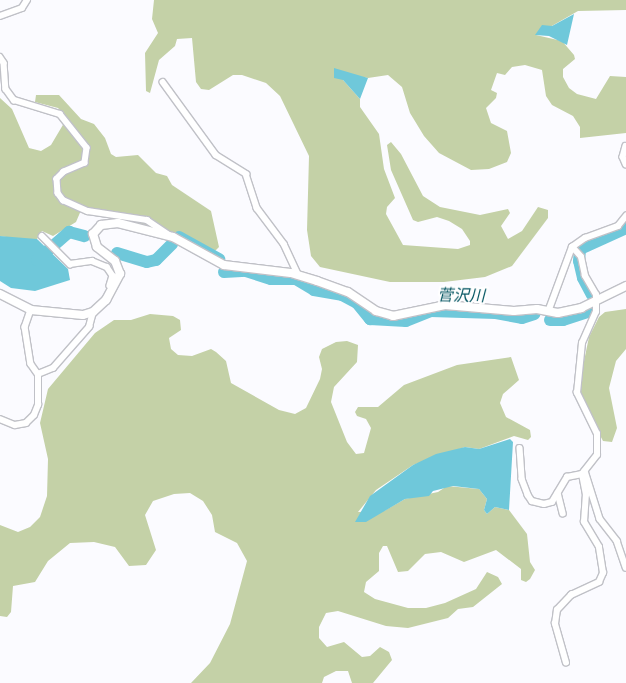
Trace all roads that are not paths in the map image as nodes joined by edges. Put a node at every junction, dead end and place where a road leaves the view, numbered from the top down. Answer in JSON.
{"nodes":[{"id":1,"x":27,"y":0,"type":"edge"},
{"id":2,"x":0,"y":16,"type":"edge"},
{"id":3,"x":0,"y":56,"type":"edge"},
{"id":4,"x":163,"y":82,"type":"dead end"},
{"id":5,"x":626,"y":146,"type":"edge"},
{"id":6,"x":626,"y":164,"type":"edge"},
{"id":7,"x":626,"y":216,"type":"edge"},
{"id":8,"x":42,"y":236,"type":"dead end"},
{"id":9,"x":173,"y":237,"type":"junction"},
{"id":10,"x":574,"y":250,"type":"junction"},
{"id":11,"x":299,"y":276,"type":"junction"},
{"id":12,"x":626,"y":286,"type":"edge"},
{"id":13,"x":0,"y":294,"type":"edge"},
{"id":14,"x":106,"y":300,"type":"junction"},
{"id":15,"x":597,"y":301,"type":"junction"},
{"id":16,"x":31,"y":310,"type":"junction"},
{"id":17,"x":93,"y":312,"type":"junction"},
{"id":18,"x":548,"y":312,"type":"junction"},
{"id":19,"x":38,"y":374,"type":"junction"},
{"id":20,"x":0,"y":419,"type":"edge"},
{"id":21,"x":520,"y":448,"type":"dead end"},
{"id":22,"x":584,"y":473,"type":"junction"},
{"id":23,"x":558,"y":493,"type":"junction"},
{"id":24,"x":563,"y":513,"type":"dead end"},
{"id":25,"x":626,"y":567,"type":"edge"},
{"id":26,"x":566,"y":663,"type":"dead end"}],
"edges":[{"from":1,"to":2,"type":"street"},
{"from":3,"to":9,"type":"street"},
{"from":4,"to":11,"type":"street"},
{"from":5,"to":6,"type":"street"},
{"from":7,"to":10,"type":"street"},
{"from":8,"to":14,"type":"street"},
{"from":9,"to":11,"type":"street"},
{"from":9,"to":14,"type":"street"},
{"from":10,"to":15,"type":"street"},
{"from":10,"to":18,"type":"street"},
{"from":11,"to":18,"type":"street"},
{"from":12,"to":15,"type":"street"},
{"from":13,"to":16,"type":"street"},
{"from":14,"to":17,"type":"street"},
{"from":15,"to":18,"type":"street"},
{"from":15,"to":22,"type":"street"},
{"from":16,"to":17,"type":"street"},
{"from":16,"to":19,"type":"street"},
{"from":17,"to":19,"type":"street"},
{"from":19,"to":20,"type":"street"},
{"from":21,"to":23,"type":"street"},
{"from":22,"to":23,"type":"street"},
{"from":22,"to":25,"type":"street"},
{"from":22,"to":26,"type":"street"},
{"from":23,"to":24,"type":"street"}]}
